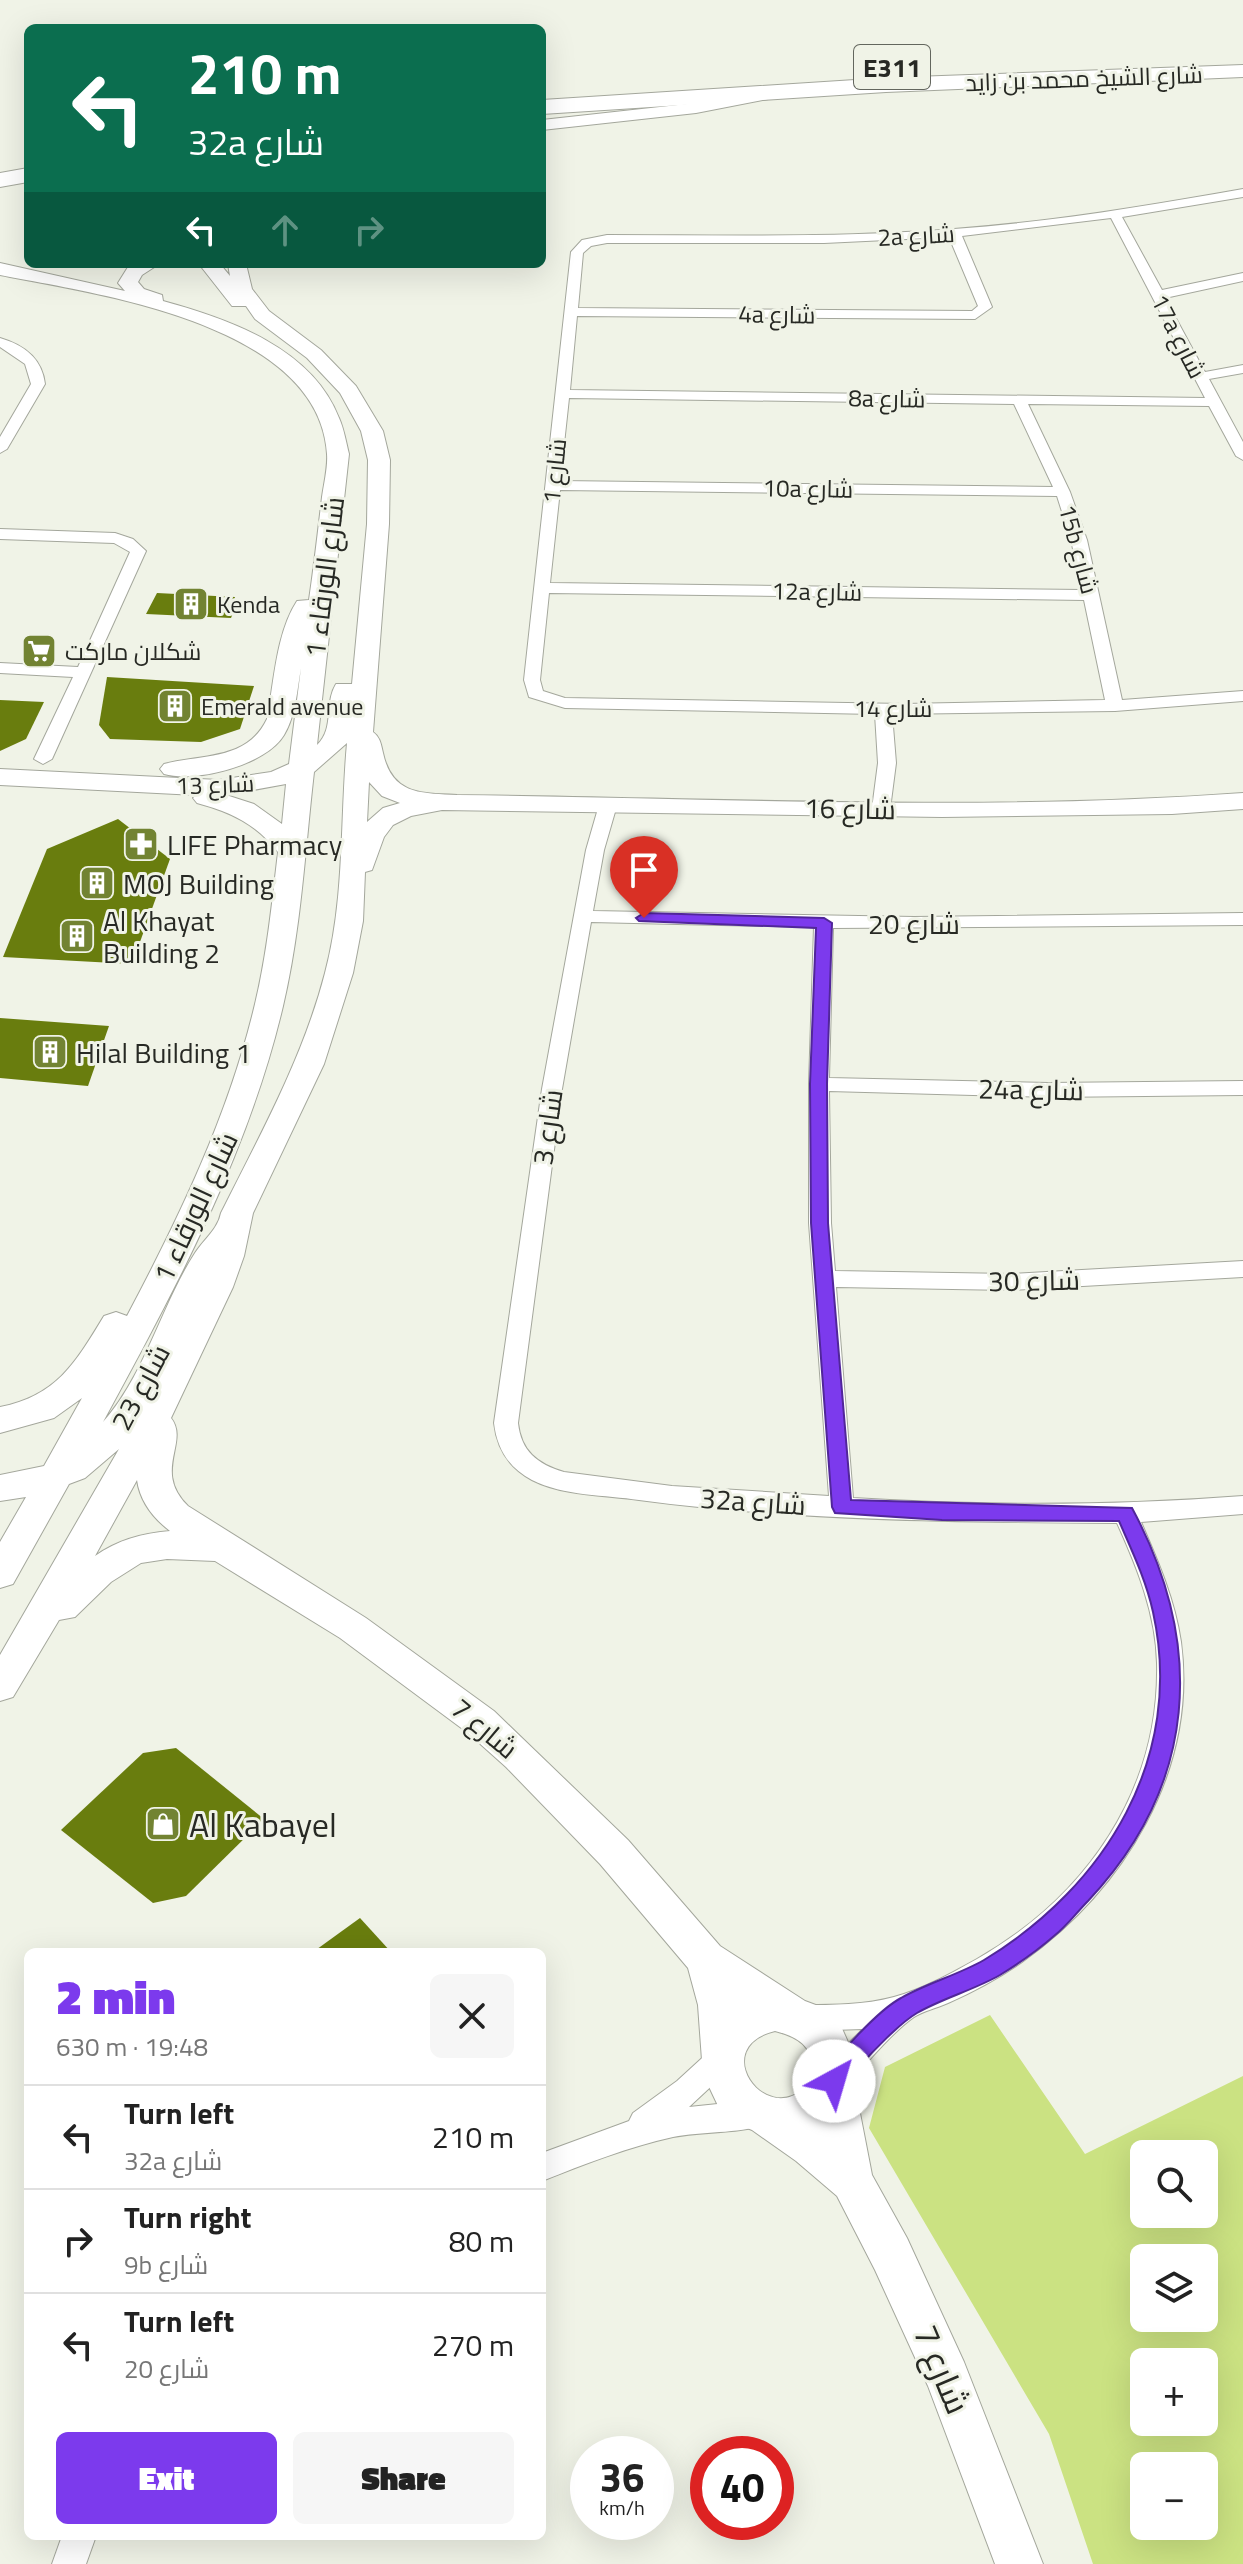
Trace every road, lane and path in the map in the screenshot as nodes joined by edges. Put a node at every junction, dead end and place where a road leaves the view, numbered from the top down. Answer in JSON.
{"nodes":[{"id":1,"x":1243,"y":54,"type":"edge"},
{"id":2,"x":1243,"y":71,"type":"edge"},
{"id":3,"x":546,"y":88,"type":"edge"},
{"id":4,"x":782,"y":91,"type":"junction"},
{"id":5,"x":546,"y":107,"type":"edge"},
{"id":6,"x":546,"y":125,"type":"edge"},
{"id":7,"x":24,"y":176,"type":"edge"},
{"id":8,"x":0,"y":180,"type":"edge"},
{"id":9,"x":1243,"y":193,"type":"edge"},
{"id":10,"x":1115,"y":215,"type":"junction"},
{"id":11,"x":954,"y":233,"type":"junction"},
{"id":12,"x":587,"y":243,"type":"joint"},
{"id":13,"x":143,"y":268,"type":"edge"},
{"id":14,"x":215,"y":268,"type":"edge"},
{"id":15,"x":238,"y":268,"type":"edge"},
{"id":16,"x":0,"y":269,"type":"edge"},
{"id":17,"x":1243,"y":277,"type":"edge"},
{"id":18,"x":1159,"y":295,"type":"junction"},
{"id":19,"x":571,"y":312,"type":"junction"},
{"id":20,"x":262,"y":315,"type":"junction"},
{"id":21,"x":220,"y":325,"type":"junction"},
{"id":22,"x":0,"y":342,"type":"edge"},
{"id":23,"x":1243,"y":369,"type":"edge"},
{"id":24,"x":1200,"y":377,"type":"junction"},
{"id":25,"x":562,"y":394,"type":"junction"},
{"id":26,"x":1019,"y":399,"type":"junction"},
{"id":27,"x":1213,"y":402,"type":"junction"},
{"id":28,"x":0,"y":449,"type":"edge"},
{"id":29,"x":1243,"y":456,"type":"edge"},
{"id":30,"x":552,"y":485,"type":"junction"},
{"id":31,"x":1063,"y":492,"type":"junction"},
{"id":32,"x":378,"y":524,"type":"junction"},
{"id":33,"x":0,"y":534,"type":"edge"},
{"id":34,"x":325,"y":572,"type":"junction"},
{"id":35,"x":542,"y":588,"type":"junction"},
{"id":36,"x":1092,"y":595,"type":"junction"},
{"id":37,"x":0,"y":668,"type":"edge"},
{"id":38,"x":83,"y":672,"type":"junction"},
{"id":39,"x":1243,"y":696,"type":"edge"},
{"id":40,"x":543,"y":698,"type":"joint"},
{"id":41,"x":1115,"y":706,"type":"junction"},
{"id":42,"x":883,"y":709,"type":"junction"},
{"id":43,"x":363,"y":728,"type":"junction"},
{"id":44,"x":0,"y":757,"type":"edge"},
{"id":45,"x":43,"y":759,"type":"junction"},
{"id":46,"x":300,"y":771,"type":"junction"},
{"id":47,"x":0,"y":777,"type":"edge"},
{"id":48,"x":128,"y":784,"type":"junction"},
{"id":49,"x":1243,"y":801,"type":"edge"},
{"id":50,"x":457,"y":803,"type":"junction"},
{"id":51,"x":600,"y":804,"type":"junction"},
{"id":52,"x":890,"y":809,"type":"junction"},
{"id":53,"x":292,"y":852,"type":"junction"},
{"id":54,"x":352,"y":897,"type":"junction"},
{"id":55,"x":584,"y":916,"type":"junction"},
{"id":56,"x":1243,"y":919,"type":"edge"},
{"id":57,"x":824,"y":923,"type":"junction"},
{"id":58,"x":819,"y":1084,"type":"junction"},
{"id":59,"x":1243,"y":1088,"type":"edge"},
{"id":60,"x":198,"y":1213,"type":"junction"},
{"id":61,"x":233,"y":1228,"type":"junction"},
{"id":62,"x":1243,"y":1269,"type":"edge"},
{"id":63,"x":824,"y":1279,"type":"junction"},
{"id":64,"x":162,"y":1403,"type":"junction"},
{"id":65,"x":0,"y":1420,"type":"edge"},
{"id":66,"x":58,"y":1477,"type":"junction"},
{"id":67,"x":599,"y":1484,"type":"joint"},
{"id":68,"x":0,"y":1488,"type":"edge"},
{"id":69,"x":1243,"y":1505,"type":"edge"},
{"id":70,"x":842,"y":1507,"type":"junction"},
{"id":71,"x":1125,"y":1514,"type":"junction"},
{"id":72,"x":221,"y":1548,"type":"junction"},
{"id":73,"x":0,"y":1574,"type":"edge"},
{"id":74,"x":29,"y":1641,"type":"junction"},
{"id":75,"x":0,"y":1686,"type":"edge"},
{"id":76,"x":706,"y":1959,"type":"junction"},
{"id":77,"x":906,"y":2007,"type":"junction"},
{"id":78,"x":797,"y":2016,"type":"junction"},
{"id":79,"x":723,"y":2055,"type":"junction"},
{"id":80,"x":835,"y":2079,"type":"junction"},
{"id":81,"x":764,"y":2115,"type":"junction"},
{"id":82,"x":625,"y":2134,"type":"junction"},
{"id":83,"x":546,"y":2165,"type":"edge"},
{"id":84,"x":852,"y":2181,"type":"junction"},
{"id":85,"x":78,"y":2540,"type":"edge"},
{"id":86,"x":69,"y":2564,"type":"edge"},
{"id":87,"x":1019,"y":2564,"type":"edge"}],
"edges":[{"from":1,"to":3,"type":"highway","name":"شارع الشيخ محمد بن زايد","number":"E311"},
{"from":2,"to":4,"type":"highway","name":"شارع الشيخ محمد بن زايد","number":"E311"},
{"from":4,"to":5,"type":"highway","name":"شارع الشيخ محمد بن زايد","number":"E311"},
{"from":4,"to":6,"type":"street"},
{"from":7,"to":8,"type":"highway"},
{"from":9,"to":10,"type":"street","name":"2a شارع"},
{"from":10,"to":11,"type":"street","name":"2a شارع"},
{"from":10,"to":18,"type":"street","name":"17a شارع"},
{"from":11,"to":12,"type":"street","name":"2a شارع"},
{"from":11,"to":19,"type":"street","name":"4a شارع"},
{"from":12,"to":19,"type":"street","name":"شارع 1"},
{"from":13,"to":21,"type":"street"},
{"from":14,"to":20,"type":"street"},
{"from":15,"to":20,"type":"street","name":"شارع الورقاء 1"},
{"from":16,"to":21,"type":"street","name":"شارع الورقاء 1"},
{"from":17,"to":18,"type":"street"},
{"from":18,"to":24,"type":"street","name":"17a شارع"},
{"from":19,"to":25,"type":"street","name":"شارع 1"},
{"from":20,"to":32,"type":"street","name":"شارع الورقاء 1"},
{"from":21,"to":34,"type":"street","name":"شارع الورقاء 1"},
{"from":22,"to":28,"type":"street"},
{"from":23,"to":24,"type":"street"},
{"from":24,"to":27,"type":"street","name":"17a شارع"},
{"from":25,"to":26,"type":"street","name":"8a شارع"},
{"from":25,"to":30,"type":"street","name":"شارع 1"},
{"from":26,"to":27,"type":"street","name":"8a شارع"},
{"from":26,"to":31,"type":"street","name":"15b شارع"},
{"from":27,"to":29,"type":"street","name":"17a شارع"},
{"from":30,"to":31,"type":"street","name":"10a شارع"},
{"from":30,"to":35,"type":"street","name":"شارع 1"},
{"from":31,"to":36,"type":"street","name":"15b شارع"},
{"from":32,"to":43,"type":"street","name":"شارع الورقاء 1"},
{"from":32,"to":46,"type":"street","name":"شارع 13"},
{"from":33,"to":38,"type":"street"},
{"from":34,"to":45,"type":"street","name":"شارع 13"},
{"from":34,"to":46,"type":"street","name":"شارع الورقاء 1"},
{"from":35,"to":36,"type":"street","name":"12a شارع"},
{"from":35,"to":40,"type":"street","name":"شارع 1"},
{"from":36,"to":41,"type":"street","name":"15b شارع"},
{"from":37,"to":38,"type":"street"},
{"from":38,"to":45,"type":"street"},
{"from":39,"to":41,"type":"street","name":"شارع 14"},
{"from":40,"to":42,"type":"street","name":"شارع 14"},
{"from":41,"to":42,"type":"street","name":"شارع 14"},
{"from":42,"to":52,"type":"street"},
{"from":43,"to":50,"type":"street","name":"شارع 16"},
{"from":43,"to":54,"type":"street","name":"شارع الورقاء 1"},
{"from":44,"to":45,"type":"street","name":"شارع 13"},
{"from":46,"to":48,"type":"street","name":"شارع 13"},
{"from":46,"to":53,"type":"street","name":"شارع الورقاء 1"},
{"from":47,"to":48,"type":"street","name":"شارع 13"},
{"from":48,"to":53,"type":"street"},
{"from":49,"to":52,"type":"street","name":"شارع 16"},
{"from":50,"to":51,"type":"street","name":"شارع 16"},
{"from":50,"to":54,"type":"street","name":"شارع 16"},
{"from":51,"to":52,"type":"street","name":"شارع 16"},
{"from":51,"to":55,"type":"street","name":"شارع 3"},
{"from":53,"to":60,"type":"street","name":"شارع الورقاء 1"},
{"from":54,"to":61,"type":"street","name":"شارع الورقاء 1"},
{"from":55,"to":57,"type":"street","name":"شارع 20"},
{"from":55,"to":67,"type":"street","name":"شارع 3"},
{"from":56,"to":57,"type":"street","name":"شارع 20"},
{"from":57,"to":58,"type":"street"},
{"from":58,"to":59,"type":"street","name":"24a شارع"},
{"from":58,"to":63,"type":"street"},
{"from":60,"to":65,"type":"street","name":"شارع 23"},
{"from":60,"to":66,"type":"street","name":"شارع الورقاء 1"},
{"from":61,"to":64,"type":"street","name":"شارع الورقاء 1"},
{"from":61,"to":66,"type":"street","name":"شارع 23"},
{"from":62,"to":63,"type":"street","name":"شارع 30"},
{"from":63,"to":70,"type":"street"},
{"from":64,"to":72,"type":"street","name":"شارع 7"},
{"from":64,"to":74,"type":"street","name":"شارع الورقاء 1"},
{"from":66,"to":68,"type":"street","name":"شارع 23"},
{"from":66,"to":73,"type":"street","name":"شارع الورقاء 1"},
{"from":67,"to":70,"type":"street","name":"32a شارع"},
{"from":69,"to":71,"type":"street","name":"32a شارع"},
{"from":70,"to":71,"type":"street","name":"32a شارع"},
{"from":71,"to":77,"type":"street"},
{"from":72,"to":74,"type":"street","name":"شارع 7"},
{"from":72,"to":76,"type":"street","name":"شارع 7"},
{"from":74,"to":75,"type":"street","name":"شارع الورقاء 1"},
{"from":76,"to":78,"type":"street","name":"شارع 7"},
{"from":76,"to":79,"type":"street","name":"شارع 7"},
{"from":77,"to":78,"type":"street"},
{"from":77,"to":80,"type":"street"},
{"from":78,"to":79,"type":"street"},
{"from":78,"to":80,"type":"street"},
{"from":79,"to":81,"type":"street"},
{"from":79,"to":82,"type":"street"},
{"from":80,"to":81,"type":"street"},
{"from":80,"to":84,"type":"street","name":"شارع 7"},
{"from":81,"to":82,"type":"street"},
{"from":81,"to":84,"type":"street","name":"شارع 7"},
{"from":82,"to":83,"type":"street"},
{"from":84,"to":87,"type":"street","name":"شارع 7"},
{"from":85,"to":86,"type":"street"}]}
